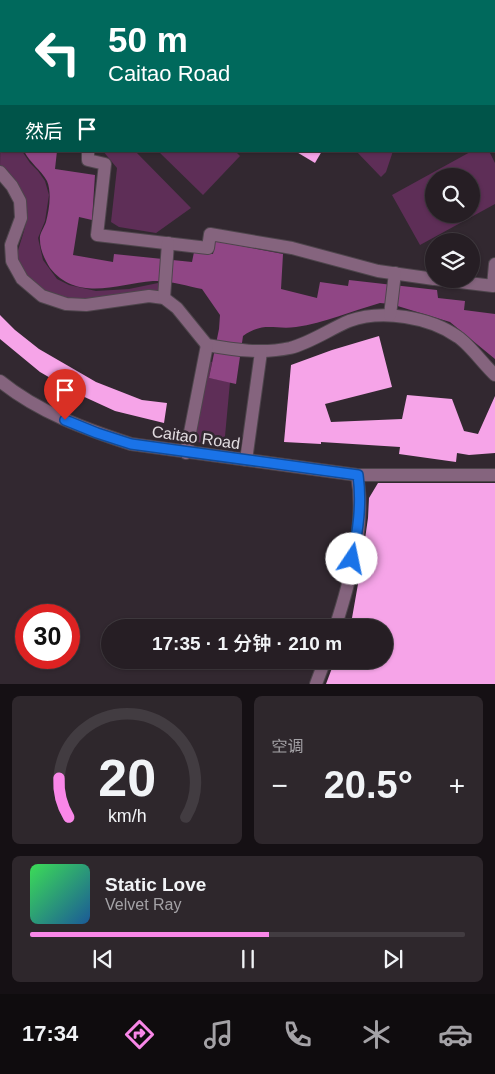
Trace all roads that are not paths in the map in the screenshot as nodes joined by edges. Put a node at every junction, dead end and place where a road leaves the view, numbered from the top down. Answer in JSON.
{"nodes":[{"id":1,"x":88,"y":152,"type":"edge"},
{"id":2,"x":0,"y":172,"type":"edge"},
{"id":3,"x":168,"y":243,"type":"junction"},
{"id":4,"x":495,"y":264,"type":"edge"},
{"id":5,"x":395,"y":273,"type":"junction"},
{"id":6,"x":425,"y":278,"type":"edge"},
{"id":7,"x":480,"y":284,"type":"edge"},
{"id":8,"x":164,"y":298,"type":"junction"},
{"id":9,"x":390,"y":315,"type":"junction"},
{"id":10,"x":207,"y":345,"type":"junction"},
{"id":11,"x":261,"y":352,"type":"junction"},
{"id":12,"x":495,"y":375,"type":"edge"},
{"id":13,"x":0,"y":381,"type":"edge"},
{"id":14,"x":186,"y":453,"type":"junction"},
{"id":15,"x":246,"y":460,"type":"junction"},
{"id":16,"x":358,"y":475,"type":"junction"},
{"id":17,"x":495,"y":475,"type":"edge"},
{"id":18,"x":338,"y":619,"type":"edge"},
{"id":19,"x":321,"y":669,"type":"edge"},
{"id":20,"x":316,"y":684,"type":"edge"}],
"edges":[{"from":1,"to":3,"type":"street"},
{"from":2,"to":8,"type":"street"},
{"from":3,"to":5,"type":"street"},
{"from":3,"to":8,"type":"street"},
{"from":4,"to":7,"type":"street"},
{"from":5,"to":6,"type":"street"},
{"from":5,"to":9,"type":"street"},
{"from":8,"to":10,"type":"street"},
{"from":9,"to":11,"type":"street"},
{"from":9,"to":12,"type":"street"},
{"from":10,"to":11,"type":"street"},
{"from":10,"to":14,"type":"street"},
{"from":11,"to":15,"type":"street"},
{"from":13,"to":14,"type":"street","name":"Caitao Road"},
{"from":14,"to":15,"type":"street","name":"Caitao Road"},
{"from":15,"to":16,"type":"street","name":"Caitao Road"},
{"from":16,"to":17,"type":"street","name":"Caitao Road"},
{"from":16,"to":18,"type":"street"},
{"from":19,"to":20,"type":"street"}]}
